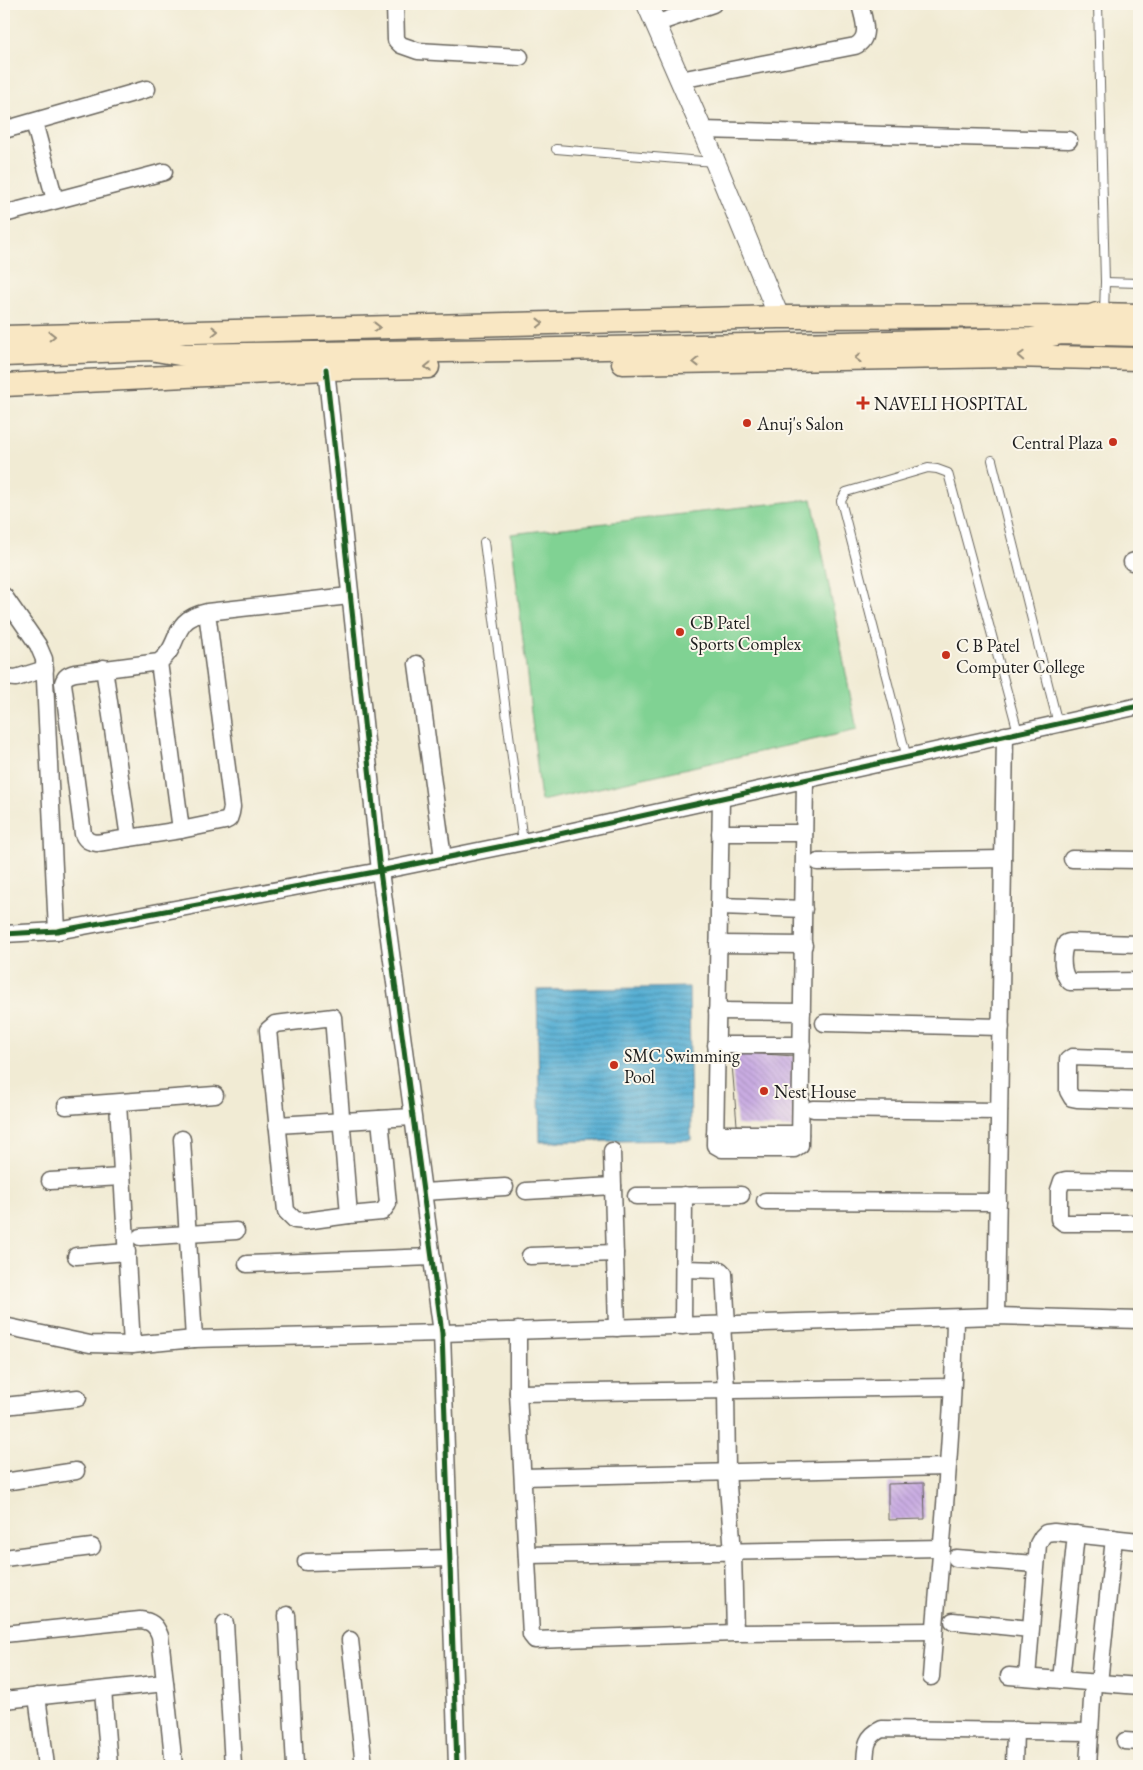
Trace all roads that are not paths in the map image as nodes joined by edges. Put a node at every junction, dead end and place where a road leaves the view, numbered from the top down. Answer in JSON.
{"nodes":[{"id":1,"x":395,"y":4,"type":"edge"},
{"id":2,"x":647,"y":4,"type":"edge"},
{"id":3,"x":713,"y":4,"type":"edge"},
{"id":4,"x":860,"y":4,"type":"edge"},
{"id":5,"x":1098,"y":4,"type":"edge"},
{"id":6,"x":656,"y":24,"type":"junction"},
{"id":7,"x":520,"y":57,"type":"dead end"},
{"id":8,"x":680,"y":80,"type":"junction"},
{"id":9,"x":147,"y":90,"type":"dead end"},
{"id":10,"x":34,"y":122,"type":"junction"},
{"id":11,"x":4,"y":130,"type":"edge"},
{"id":12,"x":702,"y":130,"type":"junction"},
{"id":13,"x":1069,"y":140,"type":"dead end"},
{"id":14,"x":556,"y":149,"type":"dead end"},
{"id":15,"x":714,"y":162,"type":"junction"},
{"id":16,"x":164,"y":172,"type":"dead end"},
{"id":17,"x":55,"y":200,"type":"junction"},
{"id":18,"x":4,"y":214,"type":"edge"},
{"id":19,"x":1105,"y":282,"type":"junction"},
{"id":20,"x":1139,"y":283,"type":"edge"},
{"id":21,"x":1104,"y":314,"type":"junction"},
{"id":22,"x":1139,"y":315,"type":"edge"},
{"id":23,"x":778,"y":317,"type":"junction"},
{"id":24,"x":1139,"y":335,"type":"edge"},
{"id":25,"x":4,"y":337,"type":"edge"},
{"id":26,"x":1032,"y":339,"type":"junction"},
{"id":27,"x":1139,"y":349,"type":"edge"},
{"id":28,"x":4,"y":355,"type":"edge"},
{"id":29,"x":185,"y":355,"type":"junction"},
{"id":30,"x":1139,"y":359,"type":"edge"},
{"id":31,"x":326,"y":369,"type":"junction"},
{"id":32,"x":4,"y":371,"type":"edge"},
{"id":33,"x":4,"y":385,"type":"edge"},
{"id":34,"x":992,"y":460,"type":"dead end"},
{"id":35,"x":484,"y":542,"type":"dead end"},
{"id":36,"x":350,"y":595,"type":"junction"},
{"id":37,"x":4,"y":596,"type":"edge"},
{"id":38,"x":207,"y":612,"type":"junction"},
{"id":39,"x":159,"y":662,"type":"junction"},
{"id":40,"x":417,"y":664,"type":"dead end"},
{"id":41,"x":104,"y":668,"type":"junction"},
{"id":42,"x":45,"y":669,"type":"junction"},
{"id":43,"x":4,"y":677,"type":"edge"},
{"id":44,"x":1139,"y":706,"type":"edge"},
{"id":45,"x":1058,"y":724,"type":"junction"},
{"id":46,"x":1012,"y":734,"type":"junction"},
{"id":47,"x":907,"y":758,"type":"junction"},
{"id":48,"x":804,"y":780,"type":"junction"},
{"id":49,"x":721,"y":798,"type":"junction"},
{"id":50,"x":181,"y":830,"type":"junction"},
{"id":51,"x":720,"y":833,"type":"junction"},
{"id":52,"x":804,"y":833,"type":"junction"},
{"id":53,"x":129,"y":838,"type":"junction"},
{"id":54,"x":524,"y":842,"type":"junction"},
{"id":55,"x":443,"y":858,"type":"junction"},
{"id":56,"x":1003,"y":859,"type":"junction"},
{"id":57,"x":1072,"y":859,"type":"dead end"},
{"id":58,"x":1139,"y":860,"type":"edge"},
{"id":59,"x":818,"y":862,"type":"dead end"},
{"id":60,"x":380,"y":871,"type":"junction"},
{"id":61,"x":719,"y":906,"type":"junction"},
{"id":62,"x":804,"y":909,"type":"junction"},
{"id":63,"x":57,"y":931,"type":"junction"},
{"id":64,"x":4,"y":934,"type":"edge"},
{"id":65,"x":718,"y":944,"type":"junction"},
{"id":66,"x":1139,"y":944,"type":"edge"},
{"id":67,"x":804,"y":945,"type":"junction"},
{"id":68,"x":1139,"y":982,"type":"edge"},
{"id":69,"x":717,"y":1011,"type":"junction"},
{"id":70,"x":802,"y":1012,"type":"junction"},
{"id":71,"x":824,"y":1023,"type":"dead end"},
{"id":72,"x":1001,"y":1027,"type":"junction"},
{"id":73,"x":716,"y":1045,"type":"junction"},
{"id":74,"x":802,"y":1045,"type":"junction"},
{"id":75,"x":1139,"y":1059,"type":"edge"},
{"id":76,"x":215,"y":1095,"type":"dead end"},
{"id":77,"x":1139,"y":1101,"type":"edge"},
{"id":78,"x":118,"y":1103,"type":"junction"},
{"id":79,"x":66,"y":1106,"type":"dead end"},
{"id":80,"x":814,"y":1110,"type":"dead end"},
{"id":81,"x":999,"y":1111,"type":"junction"},
{"id":82,"x":412,"y":1116,"type":"junction"},
{"id":83,"x":380,"y":1119,"type":"junction"},
{"id":84,"x":341,"y":1121,"type":"junction"},
{"id":85,"x":277,"y":1125,"type":"junction"},
{"id":86,"x":182,"y":1139,"type":"dead end"},
{"id":87,"x":612,"y":1151,"type":"dead end"},
{"id":88,"x":122,"y":1177,"type":"junction"},
{"id":89,"x":1139,"y":1180,"type":"edge"},
{"id":90,"x":50,"y":1181,"type":"dead end"},
{"id":91,"x":505,"y":1186,"type":"dead end"},
{"id":92,"x":613,"y":1186,"type":"junction"},
{"id":93,"x":526,"y":1191,"type":"dead end"},
{"id":94,"x":423,"y":1192,"type":"junction"},
{"id":95,"x":741,"y":1194,"type":"dead end"},
{"id":96,"x":684,"y":1195,"type":"junction"},
{"id":97,"x":636,"y":1196,"type":"dead end"},
{"id":98,"x":765,"y":1201,"type":"dead end"},
{"id":99,"x":998,"y":1202,"type":"junction"},
{"id":100,"x":349,"y":1215,"type":"junction"},
{"id":101,"x":1139,"y":1223,"type":"edge"},
{"id":102,"x":236,"y":1231,"type":"dead end"},
{"id":103,"x":187,"y":1234,"type":"junction"},
{"id":104,"x":140,"y":1237,"type":"dead end"},
{"id":105,"x":126,"y":1252,"type":"junction"},
{"id":106,"x":615,"y":1253,"type":"junction"},
{"id":107,"x":76,"y":1256,"type":"dead end"},
{"id":108,"x":530,"y":1256,"type":"dead end"},
{"id":109,"x":432,"y":1258,"type":"junction"},
{"id":110,"x":247,"y":1264,"type":"dead end"},
{"id":111,"x":684,"y":1269,"type":"junction"},
{"id":112,"x":996,"y":1316,"type":"junction"},
{"id":113,"x":955,"y":1318,"type":"junction"},
{"id":114,"x":1139,"y":1320,"type":"edge"},
{"id":115,"x":725,"y":1325,"type":"junction"},
{"id":116,"x":4,"y":1326,"type":"edge"},
{"id":117,"x":683,"y":1326,"type":"junction"},
{"id":118,"x":617,"y":1328,"type":"junction"},
{"id":119,"x":518,"y":1330,"type":"junction"},
{"id":120,"x":442,"y":1333,"type":"junction"},
{"id":121,"x":194,"y":1339,"type":"junction"},
{"id":122,"x":132,"y":1345,"type":"junction"},
{"id":123,"x":952,"y":1387,"type":"junction"},
{"id":124,"x":726,"y":1389,"type":"junction"},
{"id":125,"x":518,"y":1393,"type":"junction"},
{"id":126,"x":78,"y":1398,"type":"dead end"},
{"id":127,"x":4,"y":1406,"type":"edge"},
{"id":128,"x":947,"y":1467,"type":"junction"},
{"id":129,"x":76,"y":1471,"type":"dead end"},
{"id":130,"x":727,"y":1472,"type":"junction"},
{"id":131,"x":523,"y":1477,"type":"junction"},
{"id":132,"x":4,"y":1482,"type":"edge"},
{"id":133,"x":1076,"y":1534,"type":"junction"},
{"id":134,"x":1114,"y":1538,"type":"junction"},
{"id":135,"x":1139,"y":1541,"type":"edge"},
{"id":136,"x":92,"y":1547,"type":"dead end"},
{"id":137,"x":942,"y":1548,"type":"junction"},
{"id":138,"x":733,"y":1553,"type":"junction"},
{"id":139,"x":527,"y":1555,"type":"junction"},
{"id":140,"x":4,"y":1558,"type":"edge"},
{"id":141,"x":450,"y":1558,"type":"junction"},
{"id":142,"x":956,"y":1558,"type":"dead end"},
{"id":143,"x":306,"y":1562,"type":"dead end"},
{"id":144,"x":1035,"y":1564,"type":"junction"},
{"id":145,"x":287,"y":1615,"type":"dead end"},
{"id":146,"x":953,"y":1621,"type":"dead end"},
{"id":147,"x":225,"y":1623,"type":"dead end"},
{"id":148,"x":1030,"y":1629,"type":"junction"},
{"id":149,"x":934,"y":1631,"type":"junction"},
{"id":150,"x":736,"y":1633,"type":"junction"},
{"id":151,"x":4,"y":1634,"type":"edge"},
{"id":152,"x":350,"y":1640,"type":"dead end"},
{"id":153,"x":1009,"y":1676,"type":"dead end"},
{"id":154,"x":931,"y":1677,"type":"dead end"},
{"id":155,"x":1027,"y":1677,"type":"junction"},
{"id":156,"x":1061,"y":1680,"type":"junction"},
{"id":157,"x":165,"y":1683,"type":"junction"},
{"id":158,"x":1096,"y":1683,"type":"junction"},
{"id":159,"x":1139,"y":1686,"type":"edge"},
{"id":160,"x":103,"y":1690,"type":"junction"},
{"id":161,"x":37,"y":1696,"type":"junction"},
{"id":162,"x":4,"y":1700,"type":"edge"},
{"id":163,"x":1015,"y":1730,"type":"junction"},
{"id":164,"x":1089,"y":1732,"type":"junction"},
{"id":165,"x":46,"y":1766,"type":"edge"},
{"id":166,"x":109,"y":1766,"type":"edge"},
{"id":167,"x":174,"y":1766,"type":"edge"},
{"id":168,"x":233,"y":1766,"type":"edge"},
{"id":169,"x":295,"y":1766,"type":"edge"},
{"id":170,"x":364,"y":1766,"type":"edge"},
{"id":171,"x":457,"y":1766,"type":"edge"},
{"id":172,"x":865,"y":1766,"type":"edge"},
{"id":173,"x":1014,"y":1766,"type":"edge"},
{"id":174,"x":1088,"y":1766,"type":"edge"}],
"edges":[{"from":1,"to":7,"type":"street"},
{"from":2,"to":6,"type":"street"},
{"from":3,"to":6,"type":"street"},
{"from":4,"to":8,"type":"street"},
{"from":5,"to":19,"type":"lane"},
{"from":6,"to":8,"type":"street"},
{"from":8,"to":12,"type":"street"},
{"from":9,"to":10,"type":"street"},
{"from":10,"to":11,"type":"street"},
{"from":10,"to":17,"type":"street"},
{"from":12,"to":13,"type":"street"},
{"from":12,"to":15,"type":"street"},
{"from":14,"to":15,"type":"lane"},
{"from":15,"to":23,"type":"street"},
{"from":16,"to":17,"type":"street"},
{"from":17,"to":18,"type":"street"},
{"from":19,"to":20,"type":"lane"},
{"from":19,"to":21,"type":"lane"},
{"from":21,"to":22,"type":"main road"},
{"from":21,"to":23,"type":"main road"},
{"from":25,"to":23,"type":"main road","one_way":true},
{"from":24,"to":26,"type":"main road"},
{"from":26,"to":27,"type":"main road"},
{"from":26,"to":29,"type":"main road"},
{"from":28,"to":29,"type":"main road"},
{"from":29,"to":32,"type":"main road"},
{"from":30,"to":31,"type":"main road","one_way":true},
{"from":31,"to":33,"type":"main road"},
{"from":31,"to":36,"type":"street"},
{"from":34,"to":45,"type":"lane"},
{"from":35,"to":54,"type":"lane"},
{"from":36,"to":38,"type":"street"},
{"from":36,"to":60,"type":"street"},
{"from":37,"to":42,"type":"street"},
{"from":38,"to":39,"type":"street"},
{"from":38,"to":50,"type":"street"},
{"from":39,"to":41,"type":"street"},
{"from":39,"to":50,"type":"street"},
{"from":40,"to":55,"type":"street"},
{"from":41,"to":53,"type":"street"},
{"from":41,"to":53,"type":"street"},
{"from":42,"to":43,"type":"street"},
{"from":42,"to":63,"type":"street"},
{"from":44,"to":45,"type":"street"},
{"from":45,"to":46,"type":"street"},
{"from":46,"to":47,"type":"street"},
{"from":46,"to":47,"type":"lane"},
{"from":46,"to":56,"type":"street"},
{"from":47,"to":48,"type":"street"},
{"from":48,"to":49,"type":"street"},
{"from":48,"to":52,"type":"street"},
{"from":49,"to":51,"type":"street"},
{"from":49,"to":54,"type":"street"},
{"from":50,"to":53,"type":"street"},
{"from":51,"to":52,"type":"street"},
{"from":51,"to":61,"type":"street"},
{"from":52,"to":62,"type":"street"},
{"from":54,"to":55,"type":"street"},
{"from":55,"to":60,"type":"street"},
{"from":56,"to":59,"type":"street"},
{"from":56,"to":72,"type":"street"},
{"from":57,"to":58,"type":"street"},
{"from":60,"to":63,"type":"street"},
{"from":60,"to":82,"type":"street"},
{"from":61,"to":62,"type":"street"},
{"from":61,"to":65,"type":"street"},
{"from":62,"to":67,"type":"street"},
{"from":63,"to":64,"type":"street"},
{"from":65,"to":67,"type":"street"},
{"from":65,"to":69,"type":"street"},
{"from":66,"to":68,"type":"street"},
{"from":67,"to":70,"type":"street"},
{"from":69,"to":70,"type":"street"},
{"from":69,"to":73,"type":"street"},
{"from":70,"to":74,"type":"street"},
{"from":71,"to":72,"type":"street"},
{"from":72,"to":81,"type":"street"},
{"from":73,"to":74,"type":"street"},
{"from":73,"to":74,"type":"street"},
{"from":75,"to":77,"type":"street"},
{"from":76,"to":78,"type":"street"},
{"from":78,"to":79,"type":"street"},
{"from":78,"to":88,"type":"street"},
{"from":80,"to":81,"type":"street"},
{"from":81,"to":99,"type":"street"},
{"from":82,"to":83,"type":"street"},
{"from":82,"to":94,"type":"street"},
{"from":83,"to":84,"type":"street"},
{"from":83,"to":100,"type":"street"},
{"from":84,"to":85,"type":"street"},
{"from":84,"to":85,"type":"street"},
{"from":84,"to":100,"type":"street"},
{"from":85,"to":100,"type":"street"},
{"from":86,"to":103,"type":"street"},
{"from":87,"to":92,"type":"street"},
{"from":88,"to":90,"type":"street"},
{"from":88,"to":105,"type":"street"},
{"from":89,"to":101,"type":"street"},
{"from":91,"to":94,"type":"street"},
{"from":92,"to":93,"type":"street"},
{"from":92,"to":106,"type":"street"},
{"from":94,"to":109,"type":"street"},
{"from":95,"to":96,"type":"street"},
{"from":96,"to":97,"type":"street"},
{"from":96,"to":111,"type":"street"},
{"from":98,"to":99,"type":"street"},
{"from":99,"to":112,"type":"street"},
{"from":102,"to":103,"type":"street"},
{"from":103,"to":104,"type":"street"},
{"from":103,"to":121,"type":"street"},
{"from":105,"to":107,"type":"street"},
{"from":105,"to":122,"type":"street"},
{"from":106,"to":108,"type":"street"},
{"from":106,"to":118,"type":"street"},
{"from":109,"to":110,"type":"street"},
{"from":109,"to":120,"type":"street"},
{"from":111,"to":115,"type":"street"},
{"from":111,"to":117,"type":"street"},
{"from":112,"to":113,"type":"street"},
{"from":112,"to":114,"type":"street"},
{"from":113,"to":115,"type":"street"},
{"from":113,"to":123,"type":"street"},
{"from":115,"to":117,"type":"street"},
{"from":115,"to":124,"type":"street"},
{"from":116,"to":122,"type":"street"},
{"from":117,"to":118,"type":"street"},
{"from":118,"to":119,"type":"street"},
{"from":119,"to":120,"type":"street"},
{"from":119,"to":125,"type":"street"},
{"from":120,"to":121,"type":"street"},
{"from":120,"to":141,"type":"street"},
{"from":121,"to":122,"type":"street"},
{"from":123,"to":124,"type":"street"},
{"from":123,"to":128,"type":"street"},
{"from":124,"to":125,"type":"street"},
{"from":124,"to":130,"type":"street"},
{"from":125,"to":131,"type":"street"},
{"from":126,"to":127,"type":"street"},
{"from":128,"to":130,"type":"street"},
{"from":128,"to":137,"type":"street"},
{"from":129,"to":132,"type":"street"},
{"from":130,"to":131,"type":"street"},
{"from":130,"to":138,"type":"street"},
{"from":131,"to":139,"type":"street"},
{"from":133,"to":134,"type":"street"},
{"from":133,"to":144,"type":"street"},
{"from":133,"to":156,"type":"street"},
{"from":134,"to":135,"type":"street"},
{"from":134,"to":158,"type":"street"},
{"from":136,"to":140,"type":"street"},
{"from":137,"to":138,"type":"street"},
{"from":137,"to":149,"type":"street"},
{"from":138,"to":139,"type":"street"},
{"from":138,"to":150,"type":"street"},
{"from":139,"to":150,"type":"street"},
{"from":141,"to":143,"type":"street"},
{"from":141,"to":171,"type":"street"},
{"from":142,"to":144,"type":"street"},
{"from":144,"to":148,"type":"street"},
{"from":145,"to":169,"type":"street"},
{"from":146,"to":148,"type":"street"},
{"from":147,"to":168,"type":"street"},
{"from":148,"to":155,"type":"street"},
{"from":149,"to":150,"type":"street"},
{"from":149,"to":154,"type":"street"},
{"from":151,"to":157,"type":"street"},
{"from":152,"to":170,"type":"street"},
{"from":153,"to":155,"type":"street"},
{"from":155,"to":156,"type":"street"},
{"from":156,"to":158,"type":"street"},
{"from":157,"to":160,"type":"street"},
{"from":157,"to":167,"type":"street"},
{"from":158,"to":159,"type":"street"},
{"from":158,"to":164,"type":"street"},
{"from":160,"to":161,"type":"street"},
{"from":160,"to":166,"type":"street"},
{"from":161,"to":162,"type":"street"},
{"from":161,"to":165,"type":"street"},
{"from":163,"to":164,"type":"street"},
{"from":163,"to":172,"type":"street"},
{"from":163,"to":173,"type":"street"},
{"from":164,"to":174,"type":"street"}]}
